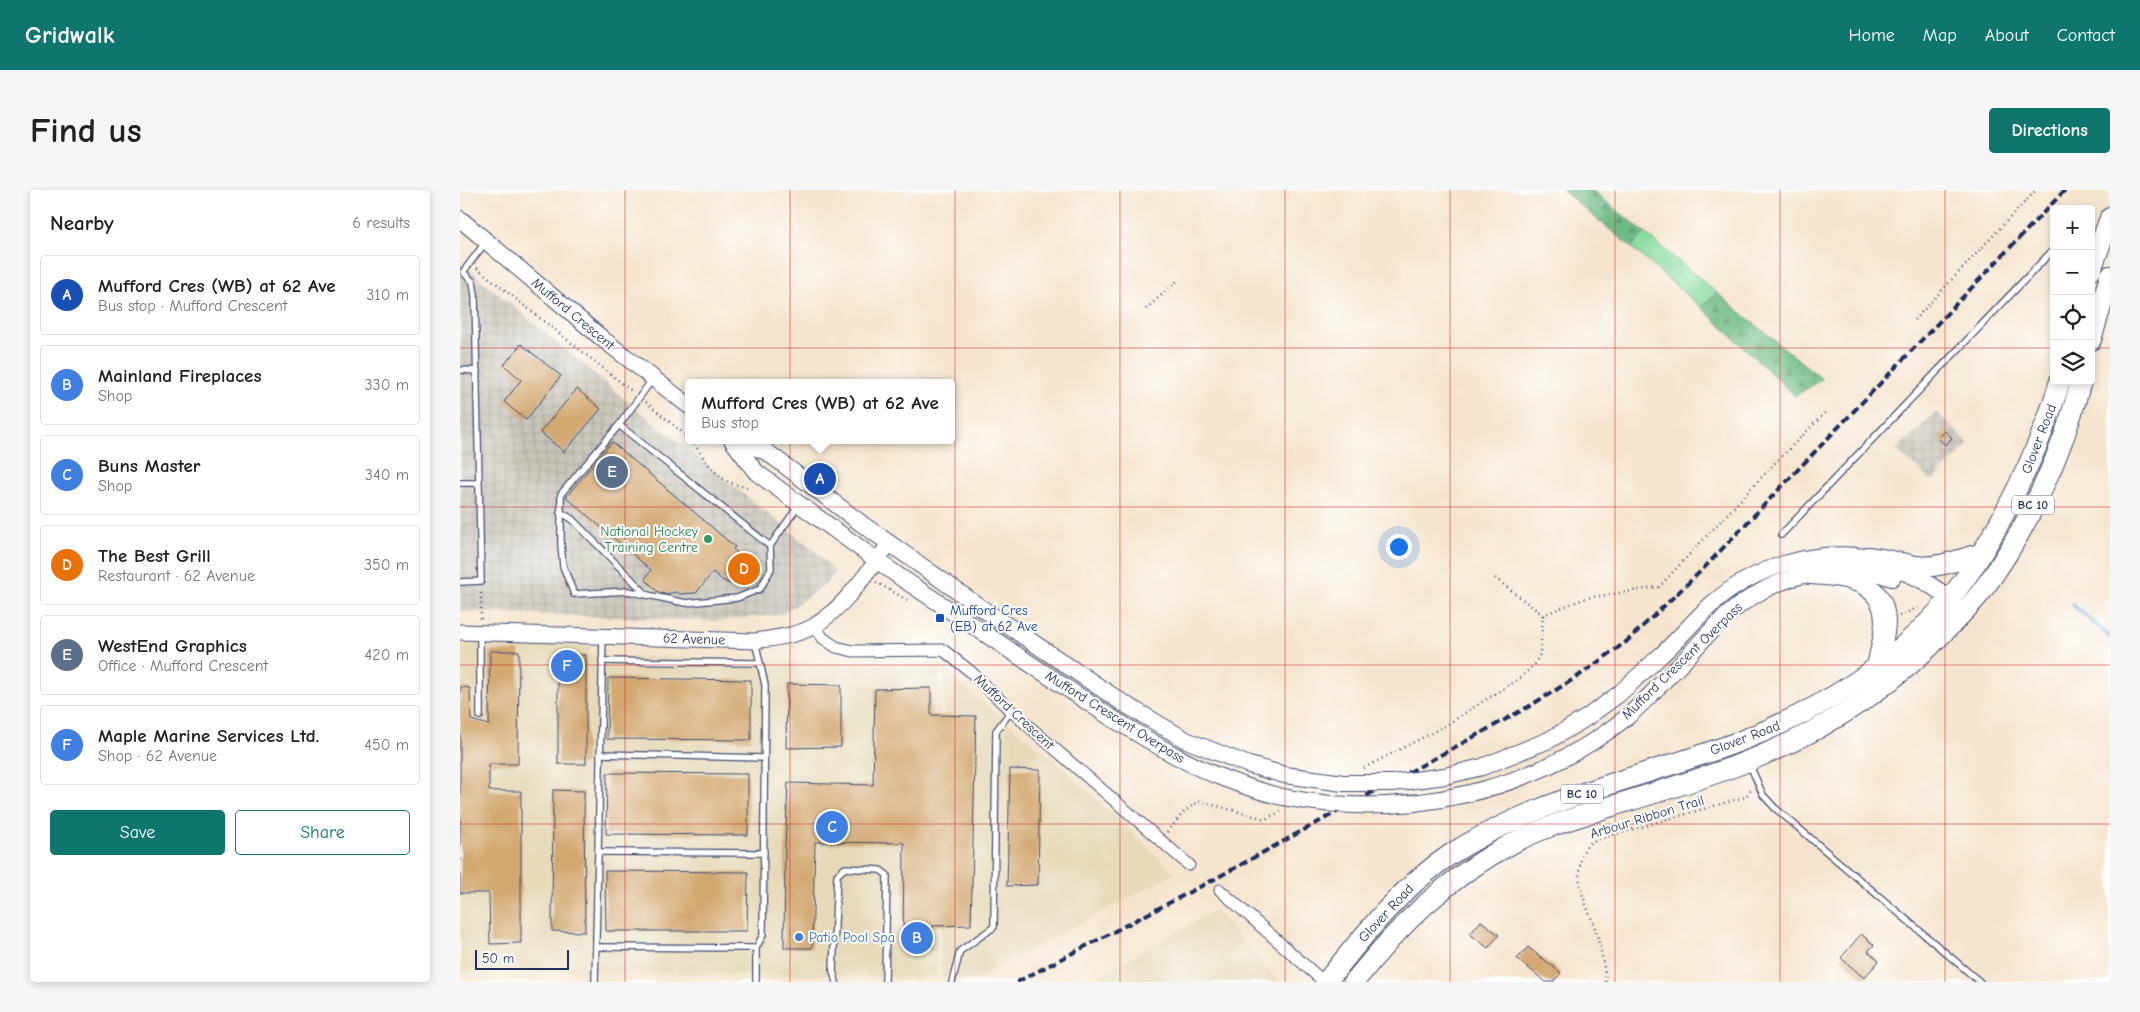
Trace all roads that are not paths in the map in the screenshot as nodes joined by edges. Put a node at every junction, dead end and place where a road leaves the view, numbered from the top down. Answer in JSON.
{"nodes":[{"id":1,"x":2110,"y":218,"type":"edge"},
{"id":2,"x":460,"y":219,"type":"edge"},
{"id":3,"x":487,"y":242,"type":"junction"},
{"id":4,"x":2053,"y":250,"type":"edge"},
{"id":5,"x":2095,"y":254,"type":"edge"},
{"id":6,"x":461,"y":271,"type":"edge"},
{"id":7,"x":2110,"y":276,"type":"edge"},
{"id":8,"x":2095,"y":327,"type":"edge"},
{"id":9,"x":460,"y":370,"type":"edge"},
{"id":10,"x":477,"y":371,"type":"junction"},
{"id":11,"x":654,"y":379,"type":"junction"},
{"id":12,"x":2059,"y":385,"type":"edge"},
{"id":13,"x":2080,"y":385,"type":"edge"},
{"id":14,"x":685,"y":403,"type":"edge"},
{"id":15,"x":619,"y":425,"type":"junction"},
{"id":16,"x":737,"y":444,"type":"edge"},
{"id":17,"x":745,"y":444,"type":"edge"},
{"id":18,"x":460,"y":483,"type":"edge"},
{"id":19,"x":478,"y":483,"type":"junction"},
{"id":20,"x":799,"y":504,"type":"junction"},
{"id":21,"x":560,"y":512,"type":"junction"},
{"id":22,"x":1781,"y":535,"type":"dead end"},
{"id":23,"x":890,"y":543,"type":"junction"},
{"id":24,"x":770,"y":546,"type":"junction"},
{"id":25,"x":1982,"y":553,"type":"junction"},
{"id":26,"x":1868,"y":557,"type":"junction"},
{"id":27,"x":877,"y":560,"type":"junction"},
{"id":28,"x":1809,"y":574,"type":"junction"},
{"id":29,"x":460,"y":582,"type":"edge"},
{"id":30,"x":648,"y":596,"type":"junction"},
{"id":31,"x":1944,"y":606,"type":"junction"},
{"id":32,"x":814,"y":626,"type":"junction"},
{"id":33,"x":460,"y":632,"type":"edge"},
{"id":34,"x":480,"y":632,"type":"junction"},
{"id":35,"x":603,"y":635,"type":"junction"},
{"id":36,"x":754,"y":641,"type":"junction"},
{"id":37,"x":602,"y":661,"type":"junction"},
{"id":38,"x":759,"y":663,"type":"junction"},
{"id":39,"x":1877,"y":666,"type":"junction"},
{"id":40,"x":1011,"y":711,"type":"junction"},
{"id":41,"x":480,"y":716,"type":"dead end"},
{"id":42,"x":600,"y":754,"type":"junction"},
{"id":43,"x":764,"y":758,"type":"junction"},
{"id":44,"x":1748,"y":760,"type":"junction"},
{"id":45,"x":598,"y":852,"type":"junction"},
{"id":46,"x":764,"y":853,"type":"junction"},
{"id":47,"x":1189,"y":866,"type":"dead end"},
{"id":48,"x":1220,"y":890,"type":"dead end"},
{"id":49,"x":596,"y":947,"type":"junction"},
{"id":50,"x":756,"y":948,"type":"junction"},
{"id":51,"x":595,"y":982,"type":"edge"},
{"id":52,"x":756,"y":982,"type":"edge"},
{"id":53,"x":836,"y":982,"type":"edge"},
{"id":54,"x":885,"y":982,"type":"edge"},
{"id":55,"x":952,"y":982,"type":"edge"},
{"id":56,"x":1325,"y":982,"type":"edge"},
{"id":57,"x":1354,"y":982,"type":"edge"},
{"id":58,"x":1980,"y":982,"type":"edge"}],
"edges":[{"from":1,"to":5,"type":"highway"},
{"from":2,"to":3,"type":"main road","name":"Mufford Crescent"},
{"from":3,"to":6,"type":"lane"},
{"from":3,"to":11,"type":"main road","name":"Mufford Crescent"},
{"from":4,"to":22,"type":"lane"},
{"from":6,"to":10,"type":"lane"},
{"from":7,"to":8,"type":"highway"},
{"from":9,"to":10,"type":"lane"},
{"from":10,"to":19,"type":"lane"},
{"from":11,"to":14,"type":"main road","name":"Mufford Crescent"},
{"from":11,"to":15,"type":"lane"},
{"from":12,"to":25,"type":"highway","name":"Glover Road","number":"BC 10"},
{"from":13,"to":31,"type":"highway","name":"Glover Road","number":"BC 10"},
{"from":15,"to":21,"type":"lane"},
{"from":15,"to":24,"type":"lane"},
{"from":16,"to":20,"type":"main road"},
{"from":17,"to":23,"type":"main road"},
{"from":18,"to":19,"type":"lane"},
{"from":19,"to":29,"type":"lane"},
{"from":20,"to":24,"type":"lane"},
{"from":20,"to":27,"type":"main road"},
{"from":21,"to":30,"type":"lane"},
{"from":21,"to":30,"type":"lane"},
{"from":23,"to":26,"type":"main road","name":"Mufford Crescent Overpass","bridge":true},
{"from":23,"to":27,"type":"street","name":"62 Avenue"},
{"from":24,"to":30,"type":"lane"},
{"from":25,"to":26,"type":"highway"},
{"from":25,"to":31,"type":"highway","name":"Glover Road","number":"BC 10"},
{"from":26,"to":31,"type":"main road","name":"Mufford Crescent Overpass"},
{"from":27,"to":28,"type":"main road","name":"Mufford Crescent Overpass","bridge":true},
{"from":27,"to":32,"type":"street","name":"62 Avenue"},
{"from":28,"to":31,"type":"main road","name":"Mufford Crescent Overpass"},
{"from":28,"to":39,"type":"highway"},
{"from":31,"to":39,"type":"highway","name":"Glover Road","number":"BC 10"},
{"from":31,"to":44,"type":"highway","name":"Glover Road","number":"BC 10"},
{"from":32,"to":36,"type":"street","name":"62 Avenue"},
{"from":32,"to":40,"type":"street","name":"Mufford Crescent"},
{"from":33,"to":34,"type":"street","name":"62 Avenue"},
{"from":34,"to":35,"type":"street","name":"62 Avenue"},
{"from":34,"to":41,"type":"lane"},
{"from":35,"to":36,"type":"street","name":"62 Avenue"},
{"from":35,"to":37,"type":"lane"},
{"from":36,"to":38,"type":"lane"},
{"from":37,"to":38,"type":"lane"},
{"from":37,"to":42,"type":"lane"},
{"from":38,"to":43,"type":"lane"},
{"from":39,"to":56,"type":"highway","name":"Glover Road","number":"BC 10"},
{"from":40,"to":47,"type":"street","name":"Mufford Crescent"},
{"from":40,"to":55,"type":"lane"},
{"from":42,"to":43,"type":"lane"},
{"from":42,"to":45,"type":"lane"},
{"from":43,"to":46,"type":"lane"},
{"from":44,"to":57,"type":"highway","name":"Glover Road","number":"BC 10"},
{"from":44,"to":58,"type":"lane"},
{"from":45,"to":46,"type":"lane"},
{"from":45,"to":49,"type":"lane"},
{"from":46,"to":50,"type":"lane"},
{"from":48,"to":56,"type":"street"},
{"from":49,"to":50,"type":"lane"},
{"from":49,"to":51,"type":"lane"},
{"from":50,"to":52,"type":"lane"},
{"from":53,"to":54,"type":"lane"}]}
